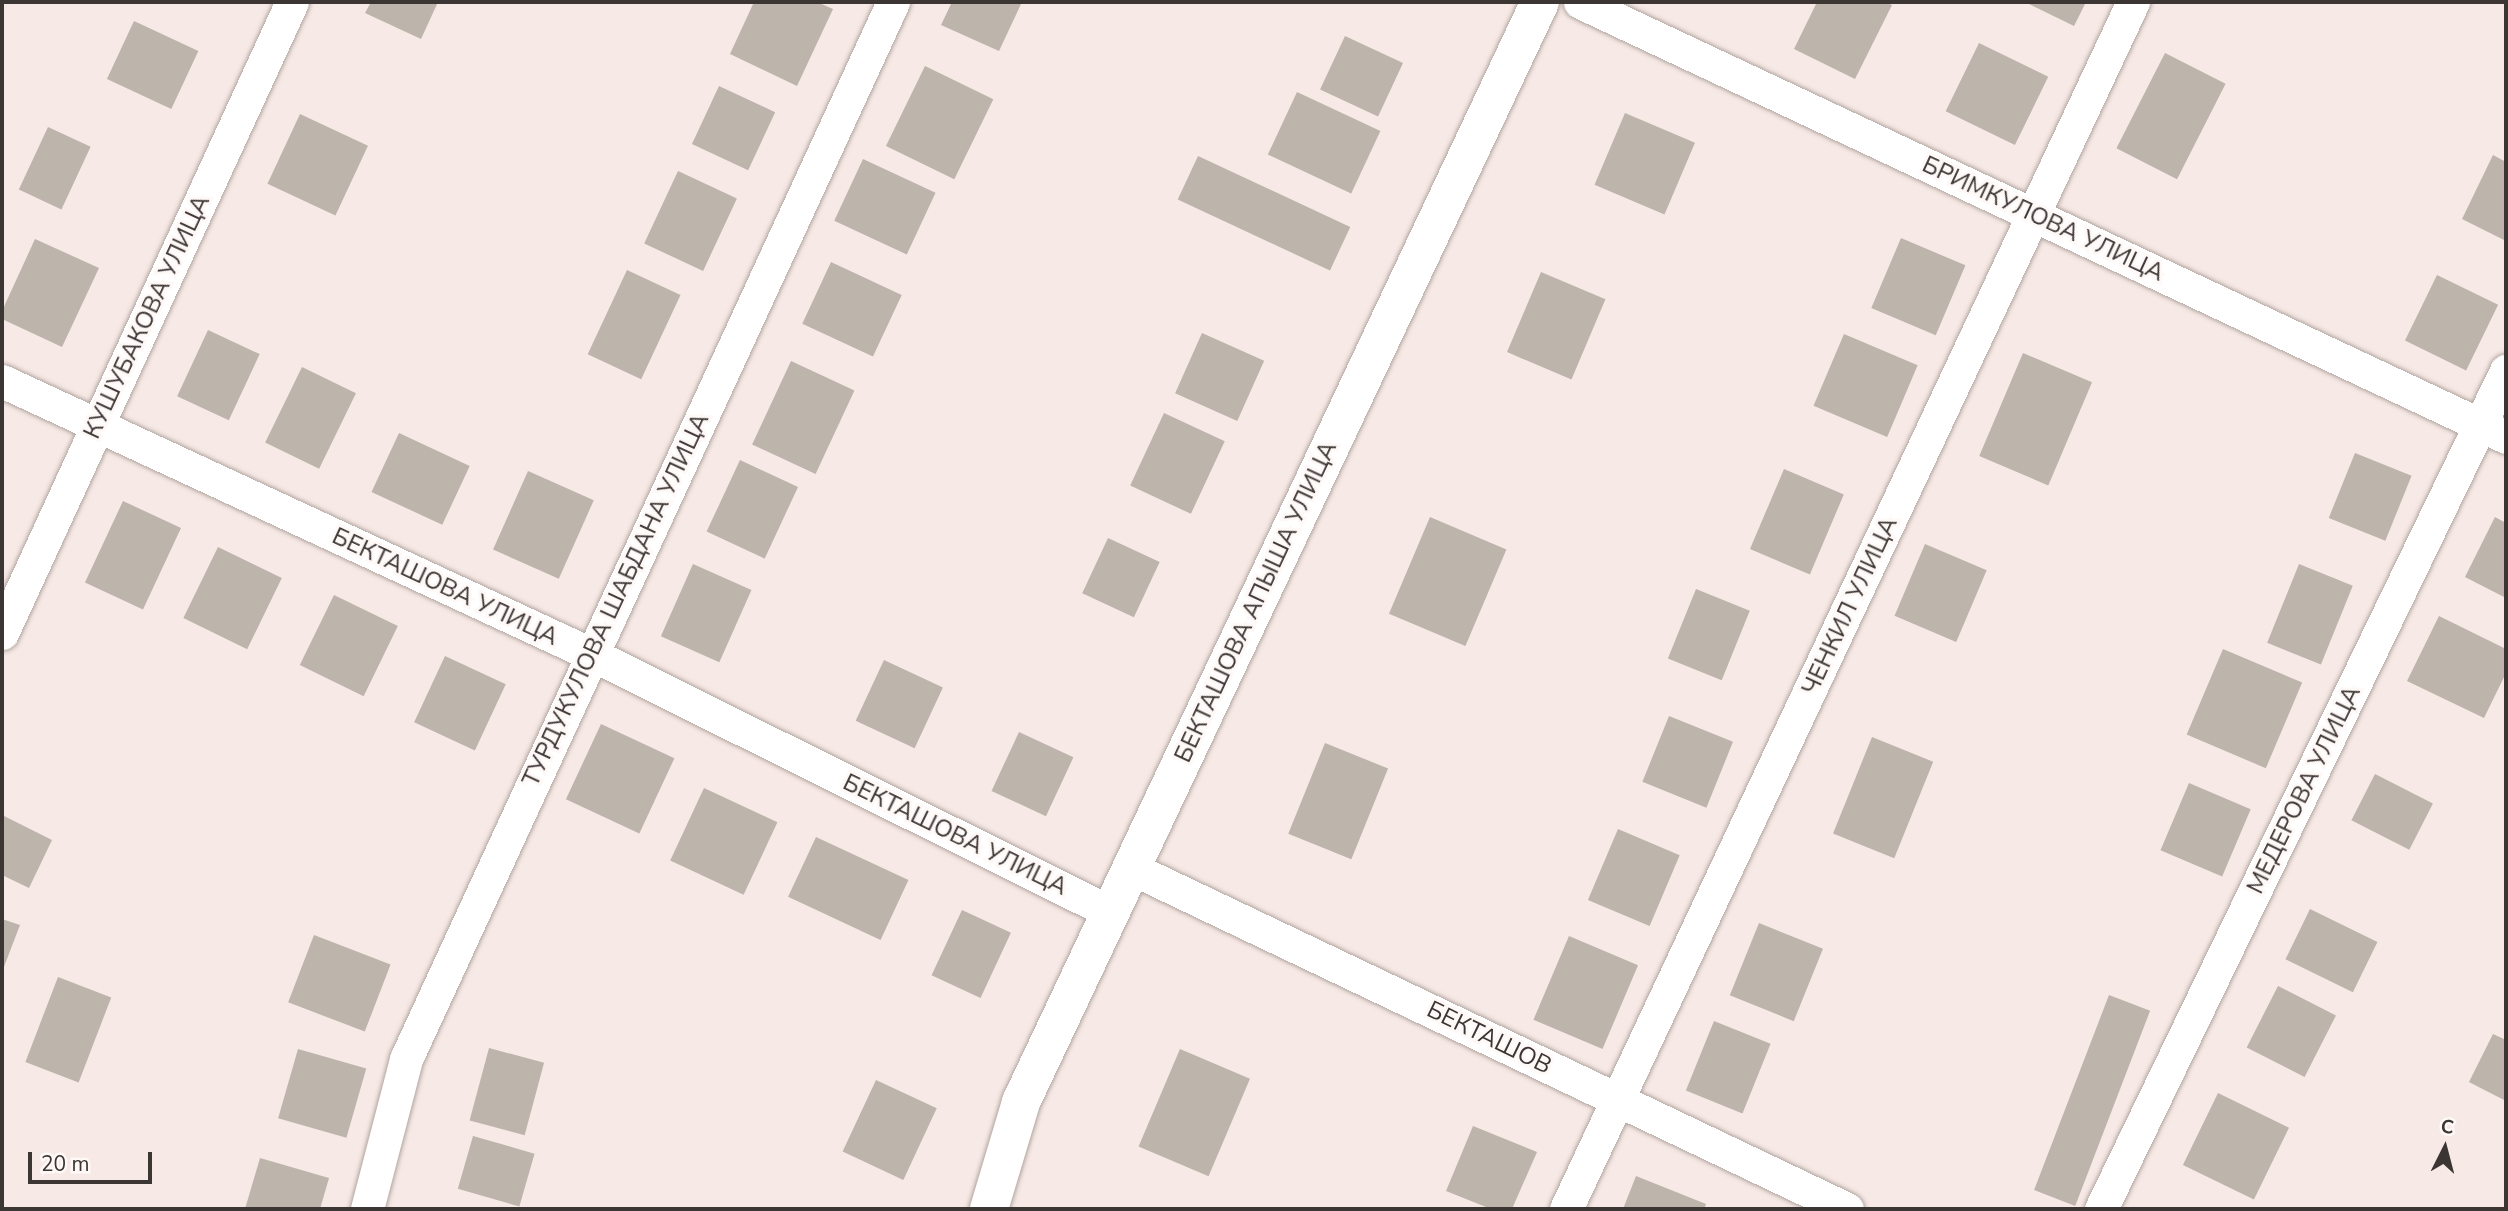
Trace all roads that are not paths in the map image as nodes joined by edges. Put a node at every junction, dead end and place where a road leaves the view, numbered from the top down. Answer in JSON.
{"nodes":[{"id":1,"x":292,"y":2,"type":"edge"},
{"id":2,"x":893,"y":2,"type":"edge"},
{"id":3,"x":1540,"y":2,"type":"edge"},
{"id":4,"x":1580,"y":2,"type":"edge"},
{"id":5,"x":2133,"y":2,"type":"edge"},
{"id":6,"x":2034,"y":215,"type":"junction"},
{"id":7,"x":2506,"y":372,"type":"edge"},
{"id":8,"x":2,"y":382,"type":"edge"},
{"id":9,"x":96,"y":427,"type":"junction"},
{"id":10,"x":2493,"y":431,"type":"edge"},
{"id":11,"x":2,"y":633,"type":"edge"},
{"id":12,"x":591,"y":654,"type":"junction"},
{"id":13,"x":1131,"y":868,"type":"junction"},
{"id":14,"x":1111,"y":912,"type":"junction"},
{"id":15,"x":1618,"y":1100,"type":"junction"},
{"id":16,"x":367,"y":1209,"type":"edge"},
{"id":17,"x":989,"y":1209,"type":"edge"},
{"id":18,"x":1566,"y":1209,"type":"edge"},
{"id":19,"x":1847,"y":1209,"type":"edge"},
{"id":20,"x":2101,"y":1209,"type":"edge"}],
"edges":[{"from":1,"to":9,"type":"street","name":"КУШУБАКОВА УЛИЦА"},
{"from":2,"to":12,"type":"street","name":"ТУРДУКУЛОВА ШАБДАНА УЛИЦА"},
{"from":3,"to":13,"type":"street","name":"БЕКТАШОВА АПЫША УЛИЦА"},
{"from":4,"to":6,"type":"street","name":"БРИМКУЛОВА УЛИЦА"},
{"from":5,"to":6,"type":"street","name":"ЧЕНКИЛ УЛИЦА"},
{"from":6,"to":10,"type":"street","name":"БРИМКУЛОВА УЛИЦА"},
{"from":6,"to":15,"type":"street","name":"ЧЕНКИЛ УЛИЦА"},
{"from":7,"to":10,"type":"street","name":"МЕДЕРОВА УЛИЦА"},
{"from":8,"to":9,"type":"street","name":"БЕКТАШОВА УЛИЦА"},
{"from":9,"to":11,"type":"street","name":"КУШУБАКОВА УЛИЦА"},
{"from":9,"to":12,"type":"street","name":"БЕКТАШОВА УЛИЦА"},
{"from":10,"to":20,"type":"street","name":"МЕДЕРОВА УЛИЦА"},
{"from":12,"to":14,"type":"street","name":"БЕКТАШОВА УЛИЦА"},
{"from":12,"to":16,"type":"street","name":"ТУРДУКУЛОВА ШАБДАНА УЛИЦА"},
{"from":13,"to":14,"type":"street","name":"БЕКТАШОВА АПЫША УЛИЦА"},
{"from":13,"to":15,"type":"street","name":"БЕКТАШОВ"},
{"from":14,"to":17,"type":"street","name":"БЕКТАШОВА АПЫША УЛИЦА"},
{"from":15,"to":18,"type":"street","name":"ЧЕНКИЛ УЛИЦА"},
{"from":15,"to":19,"type":"street","name":"БЕКТАШОВ"}]}
